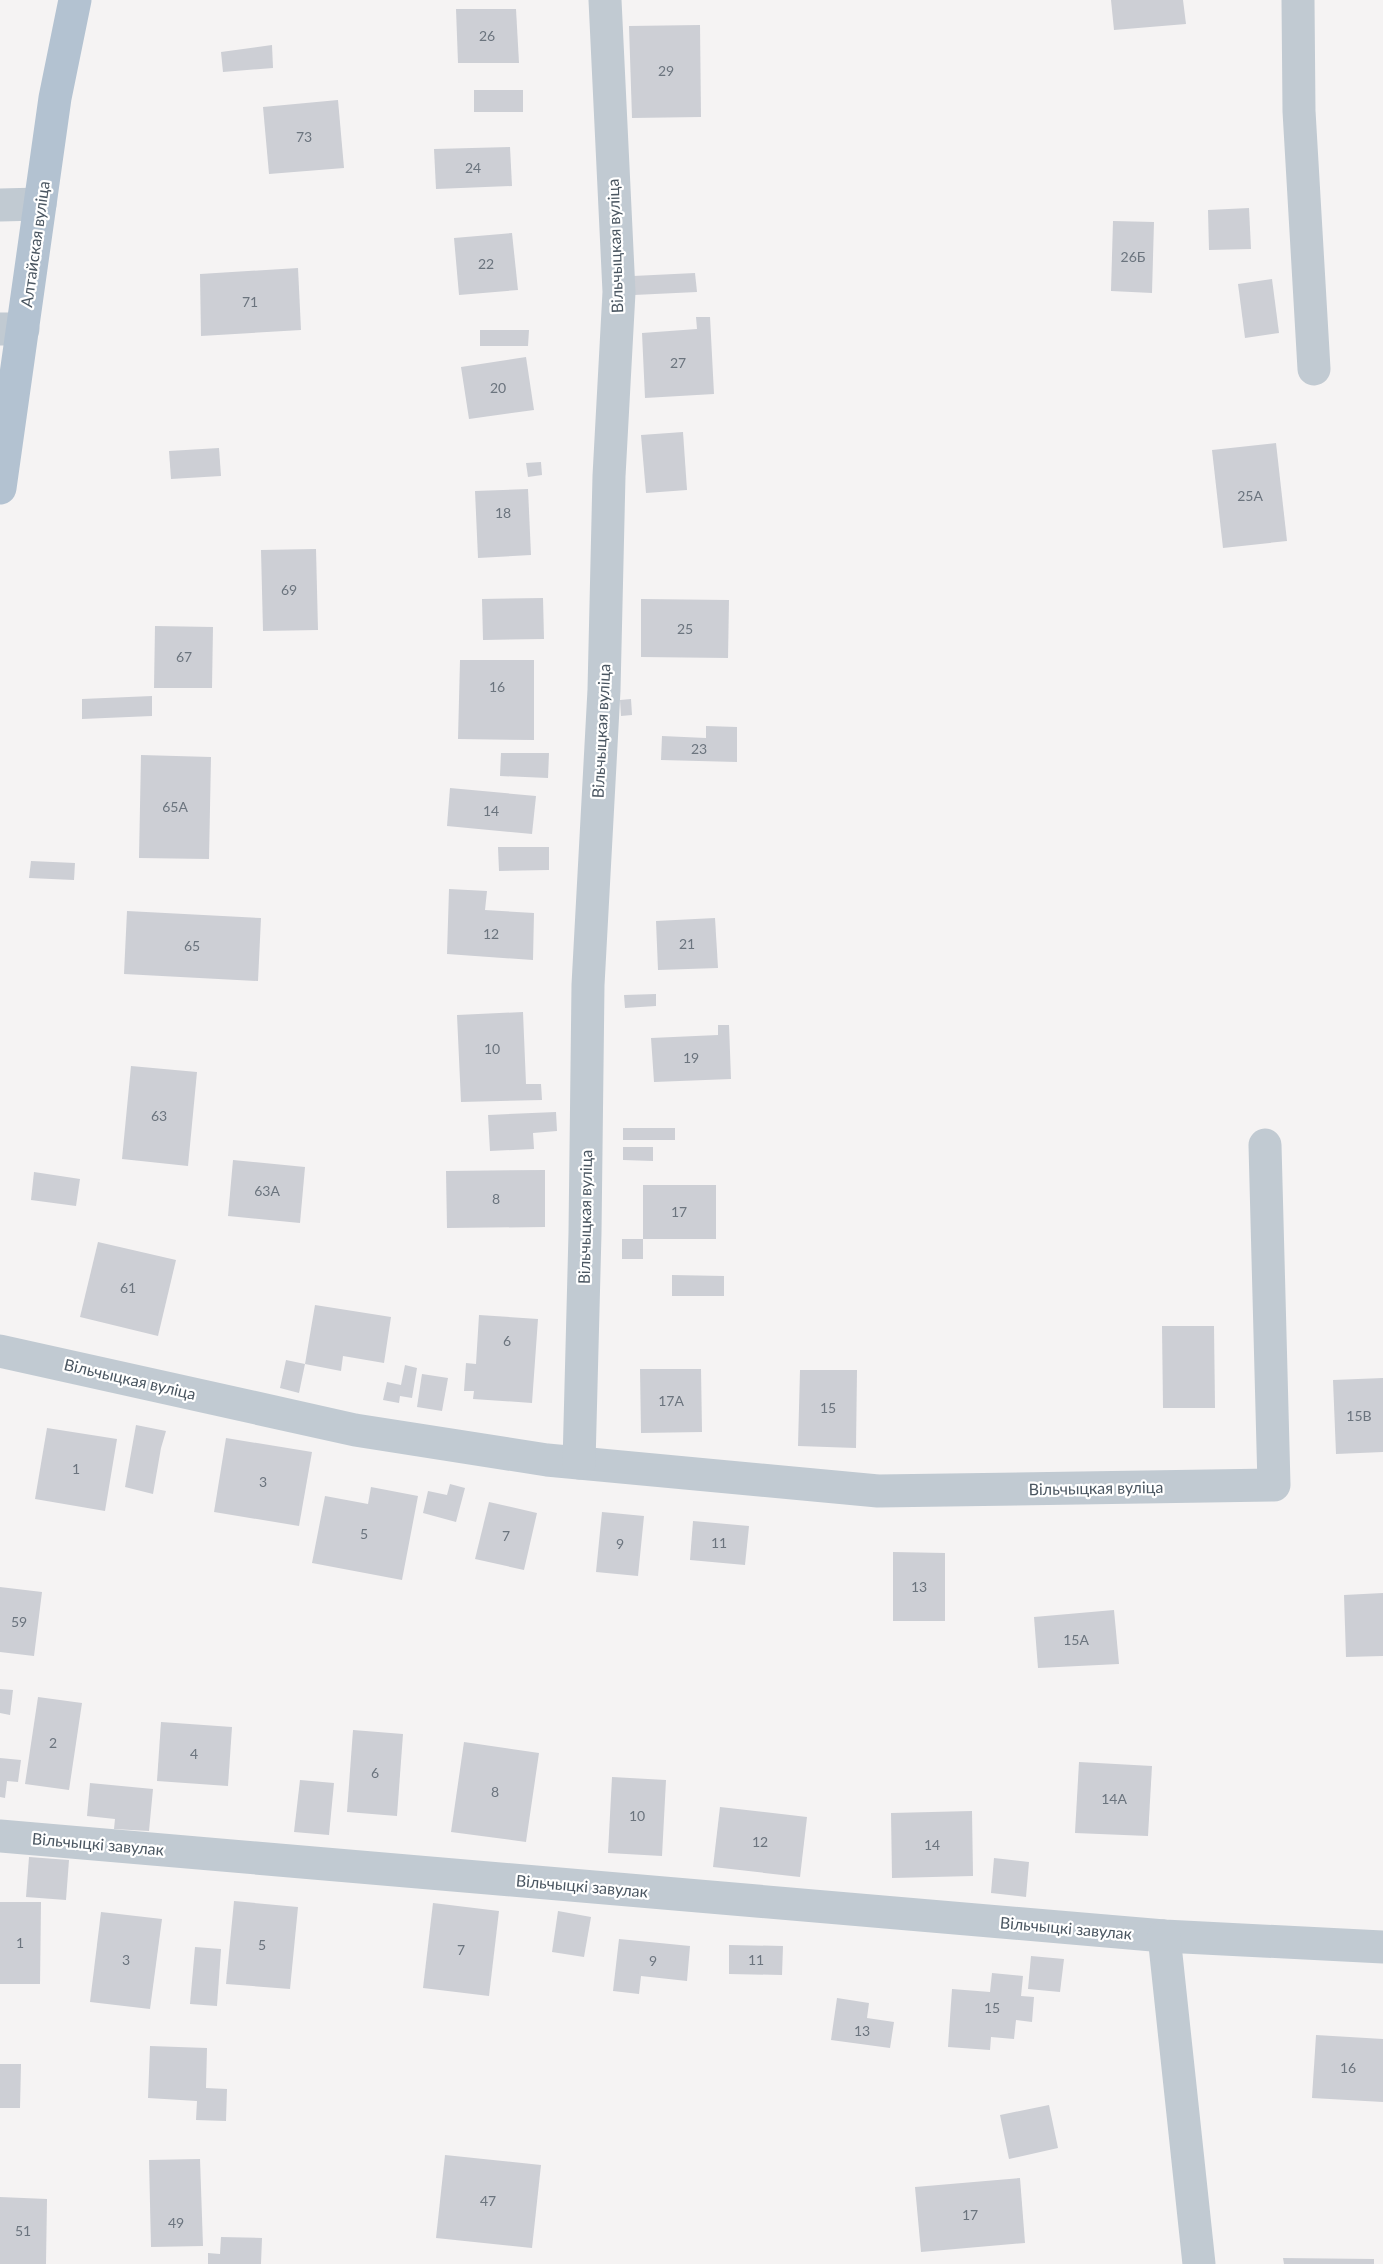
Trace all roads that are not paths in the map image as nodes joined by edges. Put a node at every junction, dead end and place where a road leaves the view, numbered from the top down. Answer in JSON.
{"nodes":[{"id":1,"x":75,"y":0,"type":"edge"},
{"id":2,"x":605,"y":0,"type":"edge"},
{"id":3,"x":1298,"y":0,"type":"edge"},
{"id":4,"x":40,"y":204,"type":"junction"},
{"id":5,"x":0,"y":205,"type":"edge"},
{"id":6,"x":11,"y":329,"type":"edge"},
{"id":7,"x":1314,"y":369,"type":"dead end"},
{"id":8,"x":0,"y":488,"type":"edge"},
{"id":9,"x":1265,"y":1145,"type":"dead end"},
{"id":10,"x":0,"y":1351,"type":"edge"},
{"id":11,"x":579,"y":1463,"type":"junction"},
{"id":12,"x":0,"y":1836,"type":"edge"},
{"id":13,"x":1164,"y":1936,"type":"junction"},
{"id":14,"x":1383,"y":1947,"type":"edge"},
{"id":15,"x":1199,"y":2264,"type":"edge"}],
"edges":[{"from":1,"to":4,"type":"main road","name":"Алтайская вуліца"},
{"from":2,"to":11,"type":"street","name":"Вільчыцкая вуліца"},
{"from":3,"to":7,"type":"street"},
{"from":4,"to":5,"type":"street"},
{"from":4,"to":6,"type":"main road","name":"Алтайская вуліца"},
{"from":6,"to":8,"type":"main road","name":"Алтайская вуліца"},
{"from":9,"to":11,"type":"street","name":"Вільчыцкая вуліца"},
{"from":10,"to":11,"type":"street","name":"Вільчыцкая вуліца"},
{"from":12,"to":13,"type":"street","name":"Вільчыцкі завулак"},
{"from":13,"to":14,"type":"street","name":"Вільчыцкі завулак"},
{"from":13,"to":15,"type":"street"}]}
